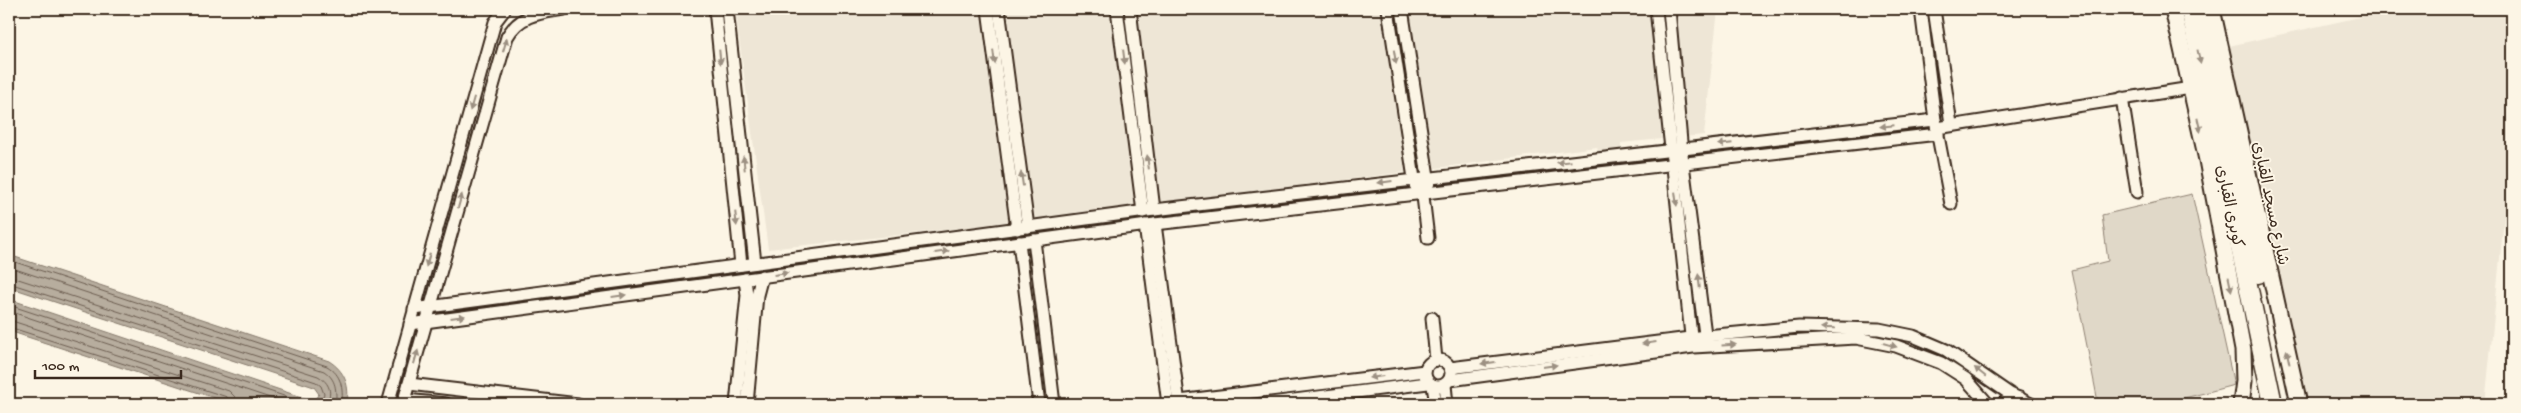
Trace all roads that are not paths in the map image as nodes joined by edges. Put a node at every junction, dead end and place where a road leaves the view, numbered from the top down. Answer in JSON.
{"nodes":[{"id":1,"x":505,"y":9,"type":"edge"},
{"id":2,"x":564,"y":9,"type":"edge"},
{"id":3,"x":715,"y":9,"type":"edge"},
{"id":4,"x":727,"y":9,"type":"edge"},
{"id":5,"x":988,"y":9,"type":"edge"},
{"id":6,"x":999,"y":9,"type":"edge"},
{"id":7,"x":1117,"y":9,"type":"edge"},
{"id":8,"x":1130,"y":9,"type":"edge"},
{"id":9,"x":1388,"y":9,"type":"edge"},
{"id":10,"x":1402,"y":9,"type":"edge"},
{"id":11,"x":1656,"y":9,"type":"edge"},
{"id":12,"x":1669,"y":9,"type":"edge"},
{"id":13,"x":1921,"y":9,"type":"edge"},
{"id":14,"x":1934,"y":9,"type":"edge"},
{"id":15,"x":2174,"y":9,"type":"edge"},
{"id":16,"x":2190,"y":9,"type":"edge"},
{"id":17,"x":2203,"y":9,"type":"edge"},
{"id":18,"x":2212,"y":9,"type":"edge"},
{"id":19,"x":996,"y":23,"type":"junction"},
{"id":20,"x":2191,"y":88,"type":"junction"},
{"id":21,"x":2122,"y":98,"type":"junction"},
{"id":22,"x":1951,"y":124,"type":"junction"},
{"id":23,"x":1936,"y":127,"type":"junction"},
{"id":24,"x":1676,"y":150,"type":"junction"},
{"id":25,"x":1677,"y":165,"type":"junction"},
{"id":26,"x":1421,"y":178,"type":"junction"},
{"id":27,"x":2137,"y":192,"type":"dead end"},
{"id":28,"x":1423,"y":193,"type":"junction"},
{"id":29,"x":1951,"y":204,"type":"dead end"},
{"id":30,"x":1149,"y":211,"type":"junction"},
{"id":31,"x":1150,"y":224,"type":"junction"},
{"id":32,"x":1022,"y":228,"type":"junction"},
{"id":33,"x":1428,"y":238,"type":"dead end"},
{"id":34,"x":1034,"y":240,"type":"junction"},
{"id":35,"x":1019,"y":242,"type":"junction"},
{"id":36,"x":755,"y":263,"type":"junction"},
{"id":37,"x":741,"y":265,"type":"junction"},
{"id":38,"x":701,"y":270,"type":"junction"},
{"id":39,"x":762,"y":276,"type":"junction"},
{"id":40,"x":746,"y":279,"type":"junction"},
{"id":41,"x":699,"y":285,"type":"junction"},
{"id":42,"x":430,"y":306,"type":"junction"},
{"id":43,"x":414,"y":308,"type":"junction"},
{"id":44,"x":1432,"y":318,"type":"dead end"},
{"id":45,"x":426,"y":321,"type":"junction"},
{"id":46,"x":410,"y":324,"type":"junction"},
{"id":47,"x":1706,"y":341,"type":"junction"},
{"id":48,"x":1692,"y":342,"type":"junction"},
{"id":49,"x":1436,"y":360,"type":"junction"},
{"id":50,"x":1425,"y":371,"type":"junction"},
{"id":51,"x":1441,"y":380,"type":"junction"},
{"id":52,"x":408,"y":384,"type":"junction"},
{"id":53,"x":404,"y":402,"type":"edge"},
{"id":54,"x":2029,"y":402,"type":"edge"},
{"id":55,"x":1175,"y":403,"type":"edge"},
{"id":56,"x":388,"y":404,"type":"edge"},
{"id":57,"x":446,"y":404,"type":"edge"},
{"id":58,"x":578,"y":404,"type":"edge"},
{"id":59,"x":736,"y":404,"type":"edge"},
{"id":60,"x":747,"y":404,"type":"edge"},
{"id":61,"x":1040,"y":404,"type":"edge"},
{"id":62,"x":1054,"y":404,"type":"edge"},
{"id":63,"x":1262,"y":404,"type":"edge"},
{"id":64,"x":1436,"y":404,"type":"edge"},
{"id":65,"x":1447,"y":404,"type":"edge"},
{"id":66,"x":1988,"y":404,"type":"edge"},
{"id":67,"x":2002,"y":404,"type":"edge"},
{"id":68,"x":2240,"y":404,"type":"edge"},
{"id":69,"x":2273,"y":404,"type":"edge"},
{"id":70,"x":2285,"y":404,"type":"edge"},
{"id":71,"x":2299,"y":404,"type":"edge"}],
"edges":[{"from":1,"to":43,"type":"street","one_way":true},
{"from":42,"to":2,"type":"street","one_way":true},
{"from":3,"to":37,"type":"street","one_way":true},
{"from":36,"to":4,"type":"street","one_way":true},
{"from":5,"to":19,"type":"street"},
{"from":6,"to":19,"type":"street"},
{"from":7,"to":30,"type":"street","one_way":true},
{"from":30,"to":8,"type":"street","one_way":true},
{"from":9,"to":26,"type":"street","one_way":true},
{"from":10,"to":26,"type":"street"},
{"from":11,"to":24,"type":"street"},
{"from":12,"to":24,"type":"street"},
{"from":13,"to":23,"type":"street"},
{"from":14,"to":22,"type":"street"},
{"from":15,"to":20,"type":"street"},
{"from":16,"to":69,"type":"main road","name":"كوبرى القبارى","one_way":true},
{"from":17,"to":70,"type":"main road","name":"كوبرى القبارى"},
{"from":71,"to":18,"type":"street","name":"شارع مسجد القبارى","one_way":true},
{"from":19,"to":32,"type":"street"},
{"from":20,"to":21,"type":"street"},
{"from":20,"to":68,"type":"street","one_way":true},
{"from":21,"to":22,"type":"street"},
{"from":21,"to":27,"type":"street"},
{"from":22,"to":23,"type":"street"},
{"from":23,"to":24,"type":"street","one_way":true},
{"from":23,"to":25,"type":"street"},
{"from":23,"to":29,"type":"street"},
{"from":24,"to":25,"type":"street"},
{"from":24,"to":26,"type":"street","one_way":true},
{"from":25,"to":28,"type":"street"},
{"from":47,"to":25,"type":"street","one_way":true},
{"from":25,"to":48,"type":"street","one_way":true},
{"from":26,"to":28,"type":"street"},
{"from":26,"to":30,"type":"street","one_way":true},
{"from":28,"to":31,"type":"street"},
{"from":28,"to":33,"type":"street"},
{"from":30,"to":32,"type":"street"},
{"from":31,"to":34,"type":"street"},
{"from":31,"to":55,"type":"street"},
{"from":32,"to":36,"type":"street"},
{"from":34,"to":35,"type":"street"},
{"from":34,"to":62,"type":"street"},
{"from":39,"to":35,"type":"street","one_way":true},
{"from":35,"to":61,"type":"street"},
{"from":36,"to":37,"type":"street"},
{"from":37,"to":38,"type":"street"},
{"from":38,"to":41,"type":"street"},
{"from":38,"to":42,"type":"street"},
{"from":39,"to":40,"type":"street"},
{"from":39,"to":60,"type":"street"},
{"from":40,"to":41,"type":"street"},
{"from":40,"to":59,"type":"street"},
{"from":45,"to":41,"type":"street","one_way":true},
{"from":42,"to":43,"type":"street"},
{"from":42,"to":45,"type":"street"},
{"from":43,"to":46,"type":"street"},
{"from":44,"to":49,"type":"street"},
{"from":45,"to":46,"type":"street"},
{"from":52,"to":45,"type":"street","one_way":true},
{"from":46,"to":56,"type":"street"},
{"from":47,"to":48,"type":"street"},
{"from":54,"to":47,"type":"street","one_way":true},
{"from":47,"to":66,"type":"street","one_way":true},
{"from":48,"to":51,"type":"street"},
{"from":49,"to":50,"type":"street"},
{"from":49,"to":51,"type":"street"},
{"from":50,"to":51,"type":"street"},
{"from":50,"to":55,"type":"street","one_way":true},
{"from":51,"to":63,"type":"street"},
{"from":51,"to":64,"type":"street"},
{"from":51,"to":65,"type":"street"},
{"from":52,"to":53,"type":"street"},
{"from":52,"to":58,"type":"street"},
{"from":53,"to":57,"type":"street"},
{"from":54,"to":67,"type":"street"}]}
